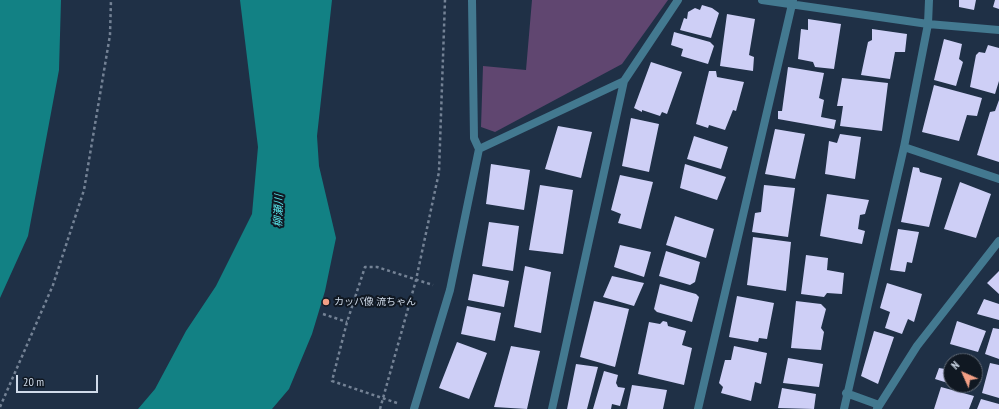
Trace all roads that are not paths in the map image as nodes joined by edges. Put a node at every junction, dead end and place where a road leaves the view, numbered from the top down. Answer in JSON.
{"nodes":[{"id":1,"x":472,"y":0,"type":"edge"},
{"id":2,"x":678,"y":0,"type":"edge"},
{"id":3,"x":762,"y":0,"type":"edge"},
{"id":4,"x":929,"y":0,"type":"edge"},
{"id":5,"x":793,"y":2,"type":"edge"},
{"id":6,"x":928,"y":24,"type":"junction"},
{"id":7,"x":999,"y":30,"type":"edge"},
{"id":8,"x":624,"y":81,"type":"junction"},
{"id":9,"x":904,"y":147,"type":"junction"},
{"id":10,"x":479,"y":149,"type":"junction"},
{"id":11,"x":999,"y":179,"type":"edge"},
{"id":12,"x":999,"y":241,"type":"edge"},
{"id":13,"x":846,"y":393,"type":"junction"},
{"id":14,"x":878,"y":407,"type":"edge"},
{"id":15,"x":417,"y":408,"type":"edge"},
{"id":16,"x":552,"y":409,"type":"edge"},
{"id":17,"x":698,"y":409,"type":"edge"},
{"id":18,"x":844,"y":409,"type":"edge"}],
"edges":[{"from":1,"to":10,"type":"street"},
{"from":2,"to":8,"type":"street"},
{"from":3,"to":5,"type":"street"},
{"from":4,"to":6,"type":"street"},
{"from":5,"to":6,"type":"street"},
{"from":5,"to":17,"type":"street"},
{"from":6,"to":7,"type":"street"},
{"from":6,"to":9,"type":"street"},
{"from":8,"to":10,"type":"street"},
{"from":8,"to":16,"type":"street"},
{"from":9,"to":11,"type":"street"},
{"from":9,"to":13,"type":"street"},
{"from":10,"to":15,"type":"street"},
{"from":12,"to":14,"type":"street"},
{"from":13,"to":14,"type":"street"},
{"from":13,"to":18,"type":"street"}]}
